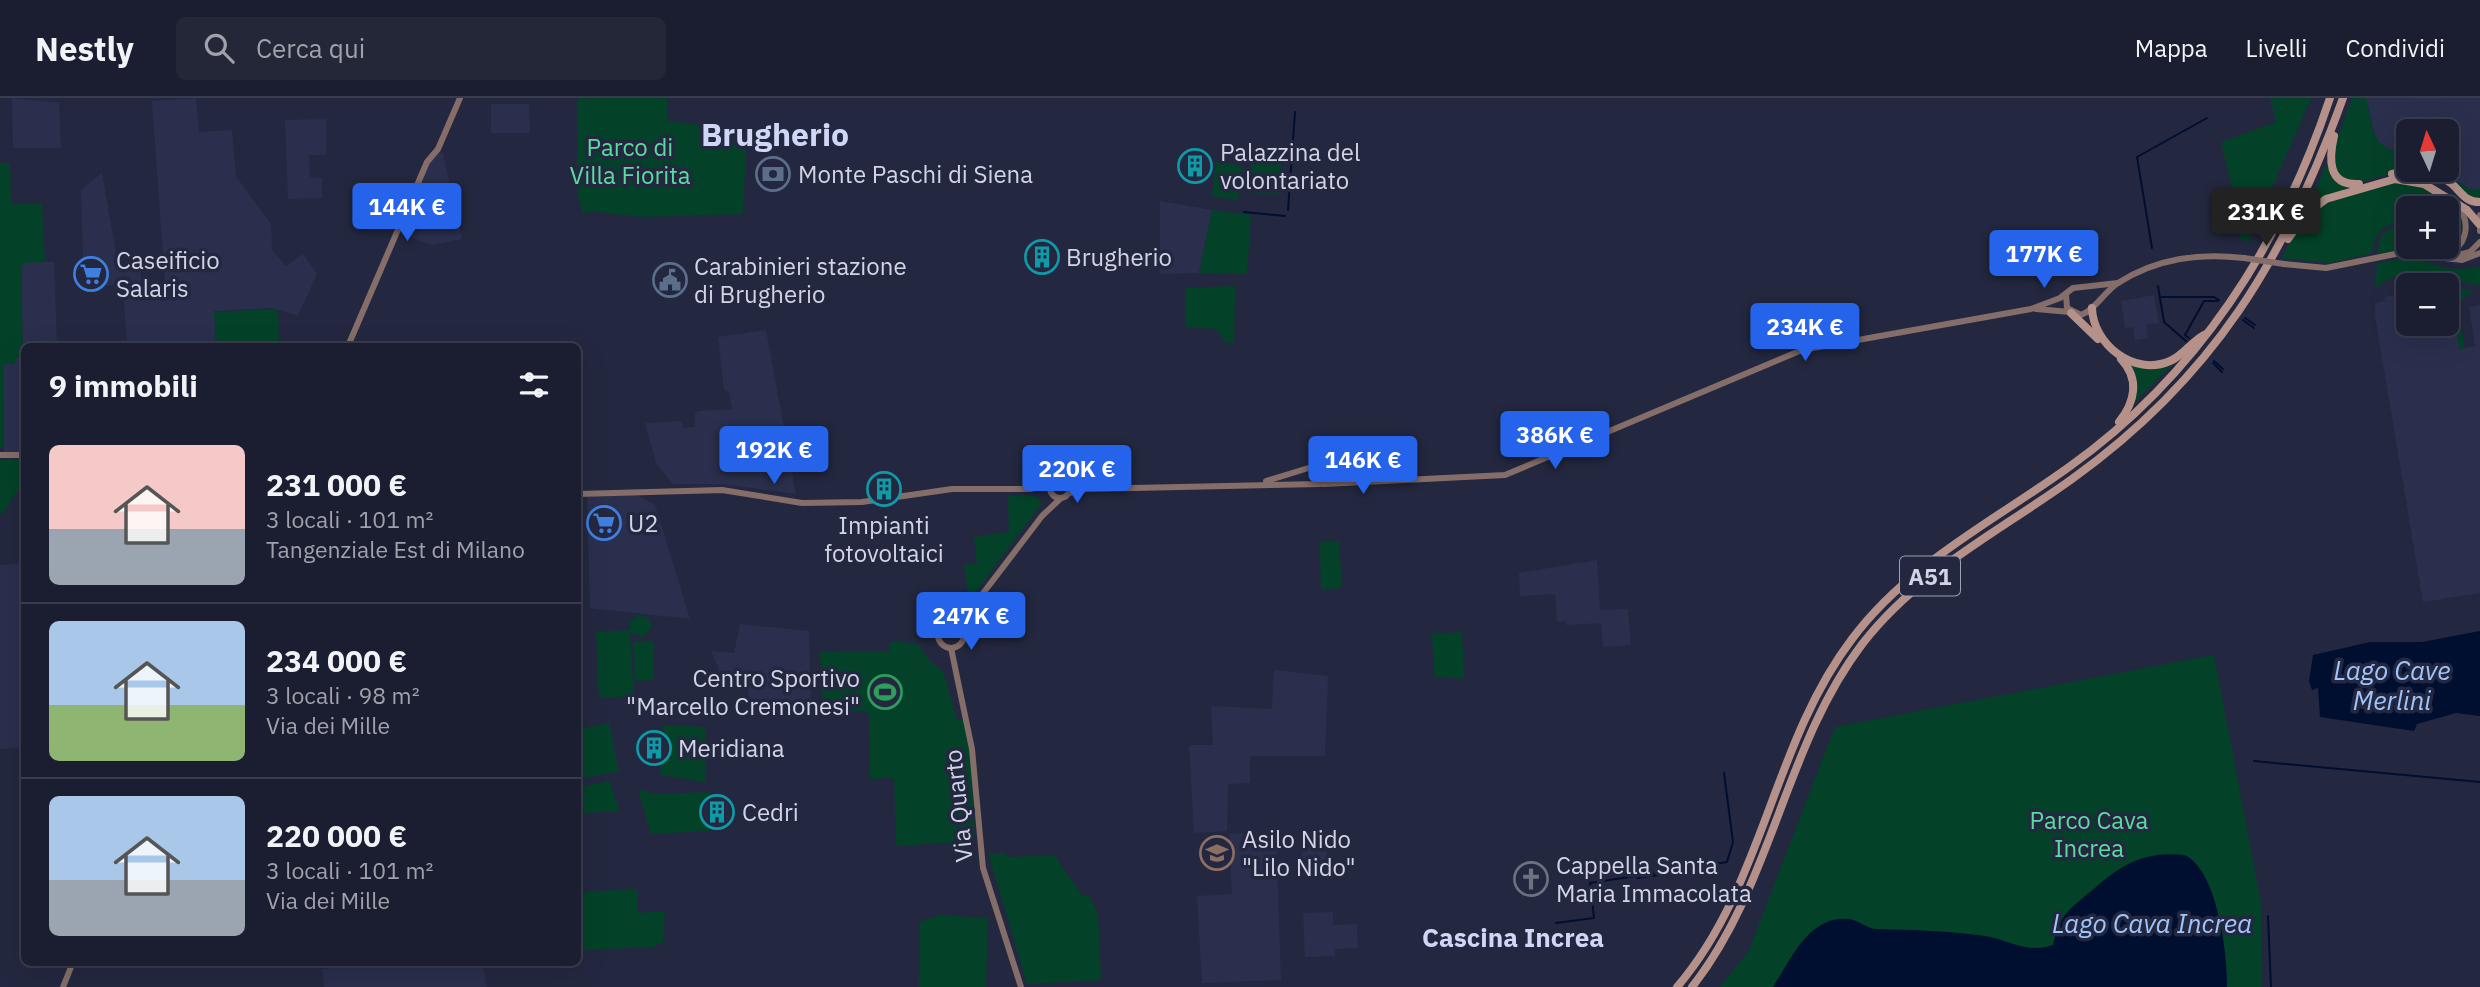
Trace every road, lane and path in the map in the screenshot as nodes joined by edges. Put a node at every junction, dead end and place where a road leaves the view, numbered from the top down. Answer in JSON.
{"nodes":[{"id":1,"x":460,"y":98,"type":"edge"},
{"id":2,"x":2330,"y":98,"type":"edge"},
{"id":3,"x":2342,"y":101,"type":"edge"},
{"id":4,"x":2444,"y":196,"type":"edge"},
{"id":5,"x":2480,"y":202,"type":"edge"},
{"id":6,"x":2459,"y":205,"type":"edge"},
{"id":7,"x":2459,"y":208,"type":"edge"},
{"id":8,"x":2480,"y":215,"type":"edge"},
{"id":9,"x":2479,"y":224,"type":"edge"},
{"id":10,"x":2480,"y":231,"type":"edge"},
{"id":11,"x":2480,"y":242,"type":"edge"},
{"id":12,"x":2459,"y":244,"type":"edge"},
{"id":13,"x":2277,"y":252,"type":"junction"},
{"id":14,"x":2480,"y":253,"type":"edge"},
{"id":15,"x":2396,"y":254,"type":"edge"},
{"id":16,"x":2459,"y":255,"type":"edge"},
{"id":17,"x":2457,"y":259,"type":"edge"},
{"id":18,"x":2118,"y":283,"type":"junction"},
{"id":19,"x":2083,"y":288,"type":"junction"},
{"id":20,"x":2066,"y":294,"type":"junction"},
{"id":21,"x":2092,"y":307,"type":"junction"},
{"id":22,"x":2031,"y":309,"type":"junction"},
{"id":23,"x":2071,"y":313,"type":"junction"},
{"id":24,"x":2208,"y":333,"type":"junction"},
{"id":25,"x":349,"y":343,"type":"edge"},
{"id":26,"x":2109,"y":436,"type":"junction"},
{"id":27,"x":0,"y":455,"type":"edge"},
{"id":28,"x":21,"y":455,"type":"edge"},
{"id":29,"x":1315,"y":466,"type":"junction"},
{"id":30,"x":1330,"y":466,"type":"junction"},
{"id":31,"x":1400,"y":480,"type":"junction"},
{"id":32,"x":1069,"y":484,"type":"junction"},
{"id":33,"x":1245,"y":484,"type":"junction"},
{"id":34,"x":1322,"y":484,"type":"junction"},
{"id":35,"x":1083,"y":489,"type":"junction"},
{"id":36,"x":1051,"y":490,"type":"junction"},
{"id":37,"x":1069,"y":493,"type":"junction"},
{"id":38,"x":581,"y":494,"type":"edge"},
{"id":39,"x":1061,"y":498,"type":"junction"},
{"id":40,"x":1042,"y":516,"type":"junction"},
{"id":41,"x":968,"y":613,"type":"junction"},
{"id":42,"x":956,"y":623,"type":"junction"},
{"id":43,"x":963,"y":634,"type":"junction"},
{"id":44,"x":954,"y":647,"type":"junction"},
{"id":45,"x":71,"y":966,"type":"edge"},
{"id":46,"x":63,"y":987,"type":"edge"},
{"id":47,"x":1021,"y":987,"type":"edge"},
{"id":48,"x":1677,"y":987,"type":"edge"},
{"id":49,"x":1692,"y":987,"type":"edge"}],
"edges":[{"from":1,"to":25,"type":"main road"},
{"from":2,"to":24,"type":"highway","number":"A51"},
{"from":3,"to":5,"type":"highway"},
{"from":3,"to":13,"type":"highway","number":"A51"},
{"from":4,"to":13,"type":"highway"},
{"from":6,"to":9,"type":"highway"},
{"from":7,"to":12,"type":"main road"},
{"from":8,"to":9,"type":"main road"},
{"from":9,"to":10,"type":"main road"},
{"from":11,"to":16,"type":"main road"},
{"from":13,"to":49,"type":"highway","number":"A51"},
{"from":14,"to":17,"type":"main road"},
{"from":15,"to":18,"type":"main road","bridge":true},
{"from":18,"to":19,"type":"main road"},
{"from":18,"to":21,"type":"main road"},
{"from":19,"to":20,"type":"main road"},
{"from":19,"to":21,"type":"main road"},
{"from":20,"to":22,"type":"main road"},
{"from":20,"to":23,"type":"main road"},
{"from":21,"to":23,"type":"main road"},
{"from":21,"to":24,"type":"highway"},
{"from":22,"to":23,"type":"main road"},
{"from":22,"to":31,"type":"main road"},
{"from":23,"to":26,"type":"highway"},
{"from":24,"to":26,"type":"highway","number":"A51"},
{"from":26,"to":48,"type":"highway","number":"A51"},
{"from":27,"to":28,"type":"main road"},
{"from":29,"to":30,"type":"main road"},
{"from":29,"to":33,"type":"main road"},
{"from":29,"to":34,"type":"main road"},
{"from":30,"to":31,"type":"main road"},
{"from":30,"to":34,"type":"main road"},
{"from":31,"to":34,"type":"main road"},
{"from":32,"to":35,"type":"main road"},
{"from":32,"to":36,"type":"main road"},
{"from":32,"to":37,"type":"main road"},
{"from":33,"to":34,"type":"main road"},
{"from":33,"to":35,"type":"main road"},
{"from":35,"to":37,"type":"main road"},
{"from":36,"to":38,"type":"main road"},
{"from":36,"to":39,"type":"main road"},
{"from":36,"to":40,"type":"main road"},
{"from":37,"to":39,"type":"main road"},
{"from":39,"to":40,"type":"main road"},
{"from":40,"to":41,"type":"main road"},
{"from":41,"to":42,"type":"main road"},
{"from":41,"to":43,"type":"main road"},
{"from":42,"to":43,"type":"main road"},
{"from":42,"to":44,"type":"main road"},
{"from":43,"to":44,"type":"main road"},
{"from":44,"to":47,"type":"main road","name":"Via Quarto"},
{"from":45,"to":46,"type":"main road"}]}
